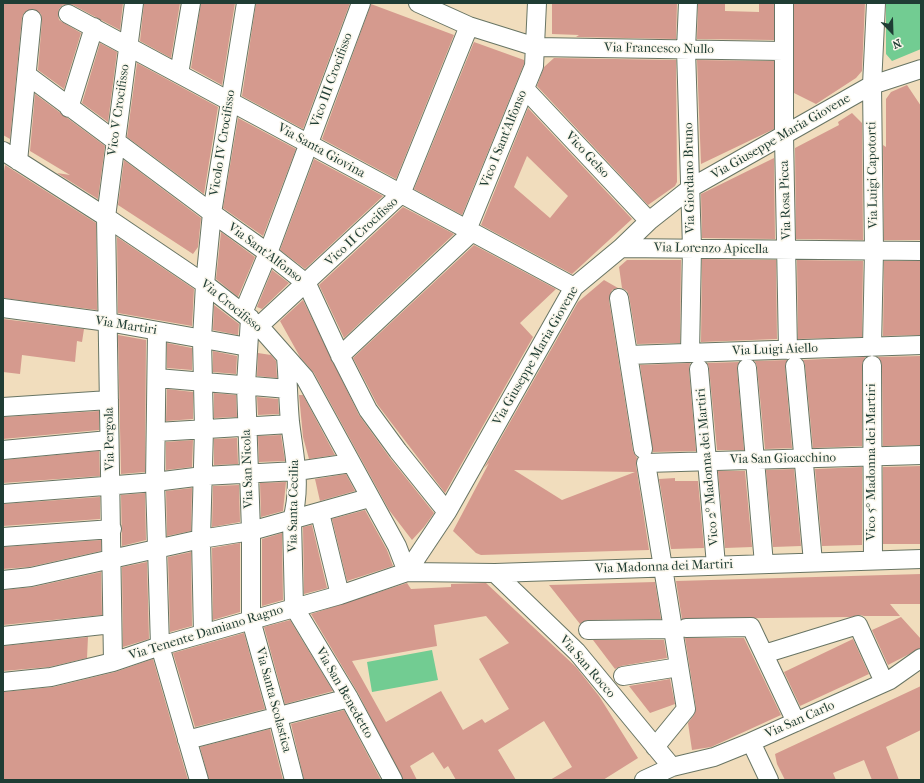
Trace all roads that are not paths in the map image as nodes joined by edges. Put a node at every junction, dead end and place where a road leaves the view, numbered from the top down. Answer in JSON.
{"nodes":[{"id":1,"x":134,"y":3,"type":"edge"},
{"id":2,"x":191,"y":3,"type":"edge"},
{"id":3,"x":246,"y":3,"type":"edge"},
{"id":4,"x":361,"y":3,"type":"edge"},
{"id":5,"x":418,"y":3,"type":"edge"},
{"id":6,"x":537,"y":3,"type":"edge"},
{"id":7,"x":688,"y":3,"type":"edge"},
{"id":8,"x":784,"y":3,"type":"edge"},
{"id":9,"x":876,"y":3,"type":"edge"},
{"id":10,"x":68,"y":14,"type":"dead end"},
{"id":11,"x":32,"y":19,"type":"dead end"},
{"id":12,"x":469,"y":26,"type":"junction"},
{"id":13,"x":94,"y":28,"type":"junction"},
{"id":14,"x":128,"y":46,"type":"junction"},
{"id":15,"x":536,"y":47,"type":"junction"},
{"id":16,"x":686,"y":49,"type":"junction"},
{"id":17,"x":783,"y":51,"type":"junction"},
{"id":18,"x":921,"y":69,"type":"edge"},
{"id":19,"x":180,"y":74,"type":"junction"},
{"id":20,"x":27,"y":75,"type":"junction"},
{"id":21,"x":872,"y":85,"type":"junction"},
{"id":22,"x":525,"y":89,"type":"junction"},
{"id":23,"x":230,"y":100,"type":"junction"},
{"id":24,"x":69,"y":108,"type":"junction"},
{"id":25,"x":784,"y":136,"type":"junction"},
{"id":26,"x":115,"y":140,"type":"junction"},
{"id":27,"x":308,"y":145,"type":"junction"},
{"id":28,"x":3,"y":151,"type":"edge"},
{"id":29,"x":18,"y":160,"type":"junction"},
{"id":30,"x":692,"y":187,"type":"junction"},
{"id":31,"x":401,"y":194,"type":"junction"},
{"id":32,"x":212,"y":213,"type":"junction"},
{"id":33,"x":106,"y":217,"type":"junction"},
{"id":34,"x":649,"y":221,"type":"junction"},
{"id":35,"x":470,"y":231,"type":"junction"},
{"id":36,"x":621,"y":248,"type":"junction"},
{"id":37,"x":692,"y":248,"type":"junction"},
{"id":38,"x":787,"y":250,"type":"junction"},
{"id":39,"x":874,"y":251,"type":"junction"},
{"id":40,"x":921,"y":251,"type":"edge"},
{"id":41,"x":268,"y":253,"type":"junction"},
{"id":42,"x":206,"y":284,"type":"junction"},
{"id":43,"x":306,"y":284,"type":"junction"},
{"id":44,"x":574,"y":287,"type":"junction"},
{"id":45,"x":619,"y":298,"type":"dead end"},
{"id":46,"x":3,"y":308,"type":"edge"},
{"id":47,"x":251,"y":319,"type":"junction"},
{"id":48,"x":108,"y":322,"type":"junction"},
{"id":49,"x":157,"y":331,"type":"junction"},
{"id":50,"x":202,"y":339,"type":"junction"},
{"id":51,"x":921,"y":345,"type":"edge"},
{"id":52,"x":248,"y":347,"type":"junction"},
{"id":53,"x":788,"y":350,"type":"junction"},
{"id":54,"x":690,"y":353,"type":"junction"},
{"id":55,"x":628,"y":355,"type":"junction"},
{"id":56,"x":340,"y":356,"type":"junction"},
{"id":57,"x":872,"y":356,"type":"junction"},
{"id":58,"x":286,"y":357,"type":"junction"},
{"id":59,"x":795,"y":366,"type":"dead end"},
{"id":60,"x":747,"y":368,"type":"dead end"},
{"id":61,"x":699,"y":369,"type":"dead end"},
{"id":62,"x":157,"y":378,"type":"junction"},
{"id":63,"x":203,"y":382,"type":"junction"},
{"id":64,"x":246,"y":385,"type":"junction"},
{"id":65,"x":288,"y":389,"type":"junction"},
{"id":66,"x":109,"y":400,"type":"junction"},
{"id":67,"x":3,"y":407,"type":"edge"},
{"id":68,"x":290,"y":424,"type":"junction"},
{"id":69,"x":247,"y":426,"type":"junction"},
{"id":70,"x":204,"y":429,"type":"junction"},
{"id":71,"x":157,"y":432,"type":"junction"},
{"id":72,"x":109,"y":440,"type":"junction"},
{"id":73,"x":3,"y":450,"type":"edge"},
{"id":74,"x":921,"y":455,"type":"edge"},
{"id":75,"x":645,"y":456,"type":"junction"},
{"id":76,"x":872,"y":457,"type":"junction"},
{"id":77,"x":804,"y":459,"type":"junction"},
{"id":78,"x":755,"y":460,"type":"junction"},
{"id":79,"x":707,"y":461,"type":"junction"},
{"id":80,"x":351,"y":463,"type":"junction"},
{"id":81,"x":297,"y":470,"type":"junction"},
{"id":82,"x":248,"y":474,"type":"junction"},
{"id":83,"x":203,"y":476,"type":"junction"},
{"id":84,"x":155,"y":482,"type":"junction"},
{"id":85,"x":111,"y":485,"type":"junction"},
{"id":86,"x":3,"y":494,"type":"edge"},
{"id":87,"x":369,"y":498,"type":"junction"},
{"id":88,"x":320,"y":512,"type":"junction"},
{"id":89,"x":447,"y":512,"type":"junction"},
{"id":90,"x":292,"y":520,"type":"junction"},
{"id":91,"x":112,"y":529,"type":"junction"},
{"id":92,"x":251,"y":531,"type":"junction"},
{"id":93,"x":3,"y":537,"type":"edge"},
{"id":94,"x":201,"y":539,"type":"junction"},
{"id":95,"x":157,"y":549,"type":"junction"},
{"id":96,"x":921,"y":559,"type":"edge"},
{"id":97,"x":873,"y":560,"type":"junction"},
{"id":98,"x":110,"y":561,"type":"junction"},
{"id":99,"x":813,"y":562,"type":"junction"},
{"id":100,"x":764,"y":564,"type":"junction"},
{"id":101,"x":716,"y":565,"type":"junction"},
{"id":102,"x":662,"y":567,"type":"junction"},
{"id":103,"x":407,"y":572,"type":"junction"},
{"id":104,"x":495,"y":573,"type":"junction"},
{"id":105,"x":3,"y":580,"type":"edge"},
{"id":106,"x":340,"y":594,"type":"junction"},
{"id":107,"x":294,"y":607,"type":"junction"},
{"id":108,"x":251,"y":620,"type":"junction"},
{"id":109,"x":112,"y":624,"type":"junction"},
{"id":110,"x":679,"y":629,"type":"junction"},
{"id":111,"x":588,"y":630,"type":"dead end"},
{"id":112,"x":204,"y":634,"type":"junction"},
{"id":113,"x":3,"y":636,"type":"edge"},
{"id":114,"x":160,"y":646,"type":"junction"},
{"id":115,"x":764,"y":654,"type":"junction"},
{"id":116,"x":921,"y":658,"type":"edge"},
{"id":117,"x":113,"y":662,"type":"junction"},
{"id":118,"x":679,"y":667,"type":"junction"},
{"id":119,"x":624,"y":676,"type":"dead end"},
{"id":120,"x":3,"y":682,"type":"edge"},
{"id":121,"x":884,"y":682,"type":"junction"},
{"id":122,"x":348,"y":698,"type":"junction"},
{"id":123,"x":278,"y":717,"type":"junction"},
{"id":124,"x":796,"y":722,"type":"junction"},
{"id":125,"x":187,"y":740,"type":"junction"},
{"id":126,"x":751,"y":742,"type":"junction"},
{"id":127,"x":655,"y":747,"type":"junction"},
{"id":128,"x":672,"y":768,"type":"junction"},
{"id":129,"x":199,"y":780,"type":"edge"},
{"id":130,"x":294,"y":780,"type":"edge"},
{"id":131,"x":393,"y":780,"type":"edge"},
{"id":132,"x":644,"y":780,"type":"edge"},
{"id":133,"x":769,"y":780,"type":"edge"}],
"edges":[{"from":1,"to":14,"type":"street","name":"Vico V Crocifisso"},
{"from":2,"to":19,"type":"street"},
{"from":3,"to":23,"type":"street","name":"Vicolo IV Crocifisso"},
{"from":4,"to":27,"type":"street","name":"Vico III Crocifisso"},
{"from":5,"to":12,"type":"street","name":"Via Francesco Nullo"},
{"from":6,"to":15,"type":"street","name":"Vico I Sant'Alfonso"},
{"from":7,"to":16,"type":"street","name":"Via Giordano Bruno"},
{"from":8,"to":17,"type":"street","name":"Via Rosa Picca"},
{"from":9,"to":21,"type":"street","name":"Via Luigi Capotorti"},
{"from":10,"to":13,"type":"street","name":"Via Santa Giovina"},
{"from":11,"to":20,"type":"street"},
{"from":12,"to":15,"type":"street","name":"Via Francesco Nullo"},
{"from":12,"to":31,"type":"street","name":"Vico II Crocifisso"},
{"from":13,"to":14,"type":"street","name":"Via Santa Giovina"},
{"from":13,"to":24,"type":"street"},
{"from":14,"to":19,"type":"street","name":"Via Santa Giovina"},
{"from":14,"to":26,"type":"street","name":"Vico V Crocifisso"},
{"from":15,"to":16,"type":"street","name":"Via Francesco Nullo"},
{"from":15,"to":22,"type":"street","name":"Vico I Sant'Alfonso"},
{"from":16,"to":17,"type":"street","name":"Via Francesco Nullo"},
{"from":16,"to":30,"type":"street","name":"Via Giordano Bruno"},
{"from":17,"to":25,"type":"street","name":"Via Rosa Picca"},
{"from":18,"to":21,"type":"street","name":"Via Giuseppe Maria Giovene"},
{"from":19,"to":23,"type":"street","name":"Via Santa Giovina"},
{"from":20,"to":24,"type":"street","name":"Via Sant'Alfonso"},
{"from":20,"to":29,"type":"street"},
{"from":21,"to":25,"type":"street","name":"Via Giuseppe Maria Giovene"},
{"from":21,"to":39,"type":"street","name":"Via Luigi Capotorti"},
{"from":22,"to":34,"type":"street","name":"Vico Gelso"},
{"from":22,"to":35,"type":"street","name":"Vico I Sant'Alfonso"},
{"from":23,"to":27,"type":"street","name":"Via Santa Giovina"},
{"from":23,"to":32,"type":"street","name":"Vicolo IV Crocifisso"},
{"from":24,"to":26,"type":"street","name":"Via Sant'Alfonso"},
{"from":25,"to":30,"type":"street","name":"Via Giuseppe Maria Giovene"},
{"from":25,"to":38,"type":"street","name":"Via Rosa Picca"},
{"from":26,"to":32,"type":"street","name":"Via Sant'Alfonso"},
{"from":26,"to":33,"type":"street","name":"Vico V Crocifisso"},
{"from":27,"to":31,"type":"street","name":"Via Santa Giovina"},
{"from":27,"to":41,"type":"street","name":"Vico III Crocifisso"},
{"from":28,"to":29,"type":"street","name":"Via Crocifisso"},
{"from":29,"to":33,"type":"street","name":"Via Crocifisso"},
{"from":30,"to":34,"type":"street","name":"Via Giuseppe Maria Giovene"},
{"from":30,"to":37,"type":"street","name":"Via Giordano Bruno"},
{"from":31,"to":35,"type":"street","name":"Via Santa Giovina"},
{"from":31,"to":43,"type":"street","name":"Vico II Crocifisso"},
{"from":32,"to":41,"type":"street","name":"Via Sant'Alfonso"},
{"from":32,"to":42,"type":"street","name":"Vicolo IV Crocifisso"},
{"from":33,"to":42,"type":"street","name":"Via Crocifisso"},
{"from":33,"to":48,"type":"street","name":"Via Pergola"},
{"from":34,"to":36,"type":"street","name":"Via Giuseppe Maria Giovene"},
{"from":35,"to":44,"type":"street","name":"Via Santa Giovina"},
{"from":35,"to":56,"type":"street","name":"Vico I Sant'Alfonso"},
{"from":36,"to":37,"type":"street","name":"Via Lorenzo Apicella"},
{"from":36,"to":44,"type":"street","name":"Via Giuseppe Maria Giovene"},
{"from":37,"to":38,"type":"street","name":"Via Lorenzo Apicella"},
{"from":37,"to":54,"type":"street","name":"Via Giordano Bruno"},
{"from":38,"to":39,"type":"street","name":"Via Lorenzo Apicella"},
{"from":38,"to":53,"type":"street","name":"Via Rosa Picca"},
{"from":39,"to":40,"type":"street","name":"Via Lorenzo Apicella"},
{"from":39,"to":57,"type":"street","name":"Via Luigi Capotorti"},
{"from":41,"to":43,"type":"street","name":"Via Sant'Alfonso"},
{"from":41,"to":47,"type":"street","name":"Vico III Crocifisso"},
{"from":42,"to":47,"type":"street","name":"Via Crocifisso"},
{"from":42,"to":50,"type":"street","name":"Vicolo IV Crocifisso"},
{"from":43,"to":47,"type":"street","name":"Vico II Crocifisso"},
{"from":43,"to":56,"type":"street","name":"Via Sant'Alfonso"},
{"from":44,"to":89,"type":"street","name":"Via Giuseppe Maria Giovene"},
{"from":45,"to":55,"type":"street"},
{"from":46,"to":48,"type":"street","name":"Via Martiri"},
{"from":47,"to":52,"type":"street","name":"Via San Nicola"},
{"from":47,"to":58,"type":"street","name":"Via Crocifisso"},
{"from":48,"to":49,"type":"street","name":"Via Martiri"},
{"from":48,"to":66,"type":"street","name":"Via Pergola"},
{"from":49,"to":50,"type":"street","name":"Via Martiri"},
{"from":49,"to":62,"type":"street"},
{"from":50,"to":52,"type":"street","name":"Via Martiri"},
{"from":50,"to":63,"type":"street","name":"Vicolo IV Crocifisso"},
{"from":51,"to":57,"type":"street","name":"Via Luigi Aiello"},
{"from":52,"to":64,"type":"street","name":"Via San Nicola"},
{"from":53,"to":54,"type":"street","name":"Via Luigi Aiello"},
{"from":53,"to":57,"type":"street","name":"Via Luigi Aiello"},
{"from":54,"to":55,"type":"street","name":"Via Luigi Aiello"},
{"from":55,"to":75,"type":"street"},
{"from":56,"to":89,"type":"street","name":"Via Sant'Alfonso"},
{"from":57,"to":76,"type":"street","name":"Vico 5° Madonna dei Martiri"},
{"from":58,"to":65,"type":"street","name":"Via Santa Cecilia"},
{"from":58,"to":80,"type":"street","name":"Via Crocifisso"},
{"from":59,"to":77,"type":"street"},
{"from":60,"to":78,"type":"street"},
{"from":61,"to":79,"type":"street","name":"Vico 2° Madonna dei Martiri"},
{"from":62,"to":63,"type":"street"},
{"from":62,"to":71,"type":"street"},
{"from":63,"to":64,"type":"street"},
{"from":63,"to":70,"type":"street","name":"Vicolo IV Crocifisso"},
{"from":64,"to":65,"type":"street"},
{"from":64,"to":69,"type":"street","name":"Via San Nicola"},
{"from":65,"to":68,"type":"street","name":"Via Santa Cecilia"},
{"from":66,"to":67,"type":"street"},
{"from":66,"to":72,"type":"street","name":"Via Pergola"},
{"from":68,"to":69,"type":"street"},
{"from":68,"to":81,"type":"street","name":"Via Santa Cecilia"},
{"from":69,"to":70,"type":"street"},
{"from":69,"to":82,"type":"street","name":"Via San Nicola"},
{"from":70,"to":71,"type":"street"},
{"from":70,"to":83,"type":"street","name":"Vicolo IV Crocifisso"},
{"from":71,"to":84,"type":"street"},
{"from":72,"to":73,"type":"street"},
{"from":72,"to":85,"type":"street","name":"Via Pergola"},
{"from":74,"to":76,"type":"street","name":"Via San Gioacchino"},
{"from":75,"to":79,"type":"street","name":"Via San Gioacchino"},
{"from":75,"to":102,"type":"street"},
{"from":76,"to":77,"type":"street","name":"Via San Gioacchino"},
{"from":76,"to":97,"type":"street","name":"Vico 5° Madonna dei Martiri"},
{"from":77,"to":78,"type":"street","name":"Via San Gioacchino"},
{"from":77,"to":99,"type":"street"},
{"from":78,"to":79,"type":"street","name":"Via San Gioacchino"},
{"from":78,"to":100,"type":"street"},
{"from":79,"to":101,"type":"street","name":"Vico 2° Madonna dei Martiri"},
{"from":80,"to":81,"type":"street"},
{"from":80,"to":87,"type":"street","name":"Via Crocifisso"},
{"from":81,"to":82,"type":"street"},
{"from":81,"to":90,"type":"street","name":"Via Santa Cecilia"},
{"from":82,"to":83,"type":"street"},
{"from":82,"to":92,"type":"street","name":"Via San Nicola"},
{"from":83,"to":84,"type":"street"},
{"from":83,"to":94,"type":"street","name":"Vicolo IV Crocifisso"},
{"from":84,"to":85,"type":"street"},
{"from":84,"to":95,"type":"street"},
{"from":85,"to":86,"type":"street"},
{"from":85,"to":91,"type":"street","name":"Via Pergola"},
{"from":87,"to":88,"type":"street"},
{"from":87,"to":103,"type":"street","name":"Via Crocifisso"},
{"from":88,"to":90,"type":"street"},
{"from":88,"to":106,"type":"street"},
{"from":89,"to":103,"type":"street","name":"Via Giuseppe Maria Giovene"},
{"from":90,"to":92,"type":"street"},
{"from":90,"to":107,"type":"street","name":"Via Santa Cecilia"},
{"from":91,"to":93,"type":"street"},
{"from":91,"to":98,"type":"street","name":"Via Pergola"},
{"from":92,"to":94,"type":"street"},
{"from":92,"to":108,"type":"street","name":"Via San Nicola"},
{"from":94,"to":95,"type":"street"},
{"from":94,"to":112,"type":"street","name":"Vicolo IV Crocifisso"},
{"from":95,"to":98,"type":"street"},
{"from":95,"to":114,"type":"street"},
{"from":96,"to":97,"type":"street","name":"Via Madonna dei Martiri"},
{"from":97,"to":99,"type":"street","name":"Via Madonna dei Martiri"},
{"from":98,"to":105,"type":"street"},
{"from":98,"to":109,"type":"street","name":"Via Pergola"},
{"from":99,"to":100,"type":"street","name":"Via Madonna dei Martiri"},
{"from":100,"to":101,"type":"street","name":"Via Madonna dei Martiri"},
{"from":101,"to":102,"type":"street","name":"Via Madonna dei Martiri"},
{"from":102,"to":104,"type":"street","name":"Via Madonna dei Martiri"},
{"from":102,"to":110,"type":"street"},
{"from":103,"to":104,"type":"street","name":"Via Madonna dei Martiri"},
{"from":103,"to":106,"type":"street","name":"Via Tenente Damiano Ragno"},
{"from":104,"to":127,"type":"street","name":"Via San Rocco"},
{"from":106,"to":107,"type":"street","name":"Via Tenente Damiano Ragno"},
{"from":107,"to":108,"type":"street","name":"Via Tenente Damiano Ragno"},
{"from":107,"to":122,"type":"street","name":"Via San Benedetto"},
{"from":108,"to":112,"type":"street","name":"Via Tenente Damiano Ragno"},
{"from":108,"to":123,"type":"street","name":"Via Santa Scolastica"},
{"from":109,"to":113,"type":"street"},
{"from":109,"to":117,"type":"street","name":"Via Pergola"},
{"from":110,"to":111,"type":"street"},
{"from":110,"to":115,"type":"street"},
{"from":110,"to":118,"type":"street"},
{"from":112,"to":114,"type":"street","name":"Via Tenente Damiano Ragno"},
{"from":114,"to":117,"type":"street","name":"Via Tenente Damiano Ragno"},
{"from":114,"to":125,"type":"street"},
{"from":115,"to":121,"type":"street"},
{"from":115,"to":124,"type":"street"},
{"from":116,"to":121,"type":"street","name":"Via San Carlo"},
{"from":117,"to":120,"type":"street","name":"Via Tenente Damiano Ragno"},
{"from":118,"to":119,"type":"street"},
{"from":118,"to":127,"type":"street"},
{"from":121,"to":124,"type":"street","name":"Via San Carlo"},
{"from":122,"to":123,"type":"street"},
{"from":122,"to":131,"type":"street","name":"Via San Benedetto"},
{"from":123,"to":125,"type":"street"},
{"from":123,"to":130,"type":"street","name":"Via Santa Scolastica"},
{"from":124,"to":126,"type":"street","name":"Via San Carlo"},
{"from":125,"to":129,"type":"street"},
{"from":126,"to":128,"type":"street","name":"Via San Carlo"},
{"from":126,"to":133,"type":"street"},
{"from":127,"to":128,"type":"street","name":"Via San Rocco"},
{"from":128,"to":132,"type":"street","name":"Via San Carlo"}]}
